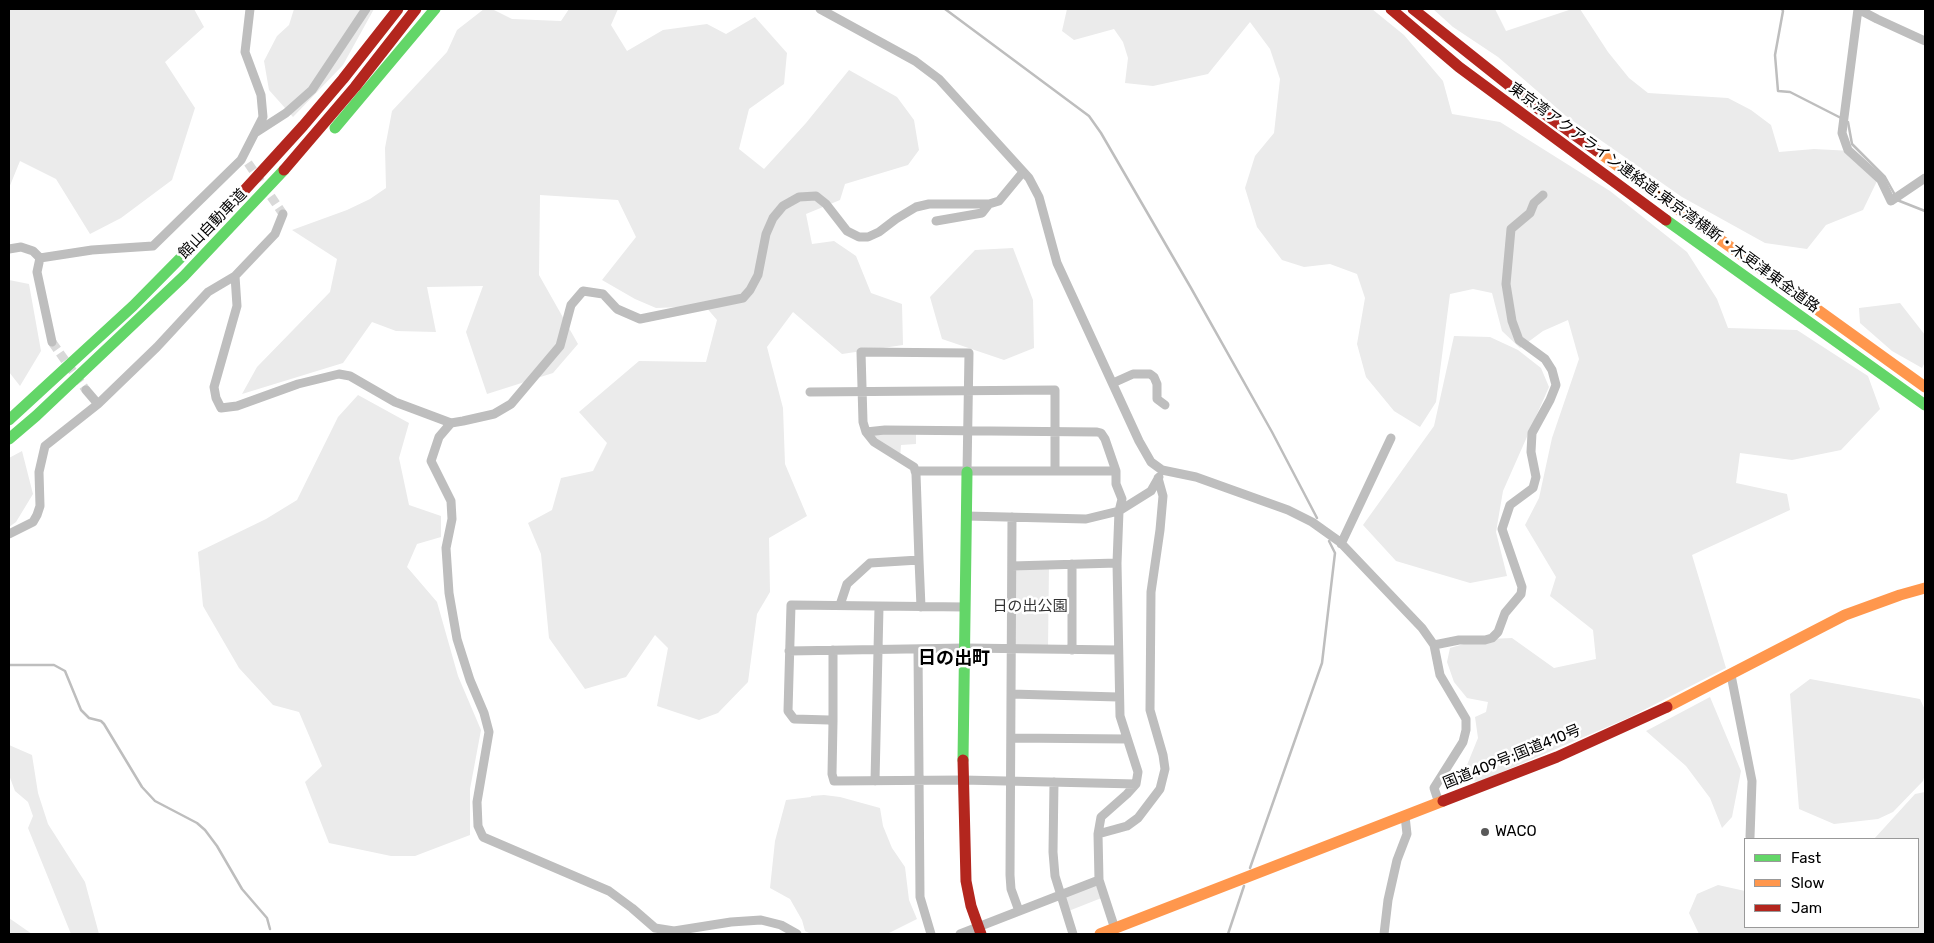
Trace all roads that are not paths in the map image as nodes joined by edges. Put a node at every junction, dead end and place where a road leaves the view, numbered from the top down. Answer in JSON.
{"nodes":[{"id":1,"x":250,"y":9,"type":"edge"},
{"id":2,"x":366,"y":9,"type":"edge"},
{"id":3,"x":398,"y":9,"type":"edge"},
{"id":4,"x":416,"y":9,"type":"edge"},
{"id":5,"x":436,"y":9,"type":"edge"},
{"id":6,"x":820,"y":9,"type":"edge"},
{"id":7,"x":1391,"y":9,"type":"edge"},
{"id":8,"x":1413,"y":9,"type":"edge"},
{"id":9,"x":1858,"y":9,"type":"edge"},
{"id":10,"x":1925,"y":41,"type":"edge"},
{"id":11,"x":255,"y":133,"type":"junction"},
{"id":12,"x":1023,"y":172,"type":"junction"},
{"id":13,"x":1925,"y":178,"type":"edge"},
{"id":14,"x":1543,"y":194,"type":"dead end"},
{"id":15,"x":989,"y":204,"type":"junction"},
{"id":16,"x":283,"y":214,"type":"dead end"},
{"id":17,"x":936,"y":221,"type":"dead end"},
{"id":18,"x":9,"y":249,"type":"edge"},
{"id":19,"x":40,"y":258,"type":"junction"},
{"id":20,"x":184,"y":276,"type":"junction"},
{"id":21,"x":235,"y":276,"type":"junction"},
{"id":22,"x":52,"y":342,"type":"tunnel mouth"},
{"id":23,"x":1113,"y":383,"type":"junction"},
{"id":24,"x":1925,"y":387,"type":"edge"},
{"id":25,"x":86,"y":390,"type":"tunnel mouth"},
{"id":26,"x":862,"y":391,"type":"junction"},
{"id":27,"x":968,"y":391,"type":"junction"},
{"id":28,"x":810,"y":392,"type":"dead end"},
{"id":29,"x":98,"y":404,"type":"junction"},
{"id":30,"x":1165,"y":405,"type":"dead end"},
{"id":31,"x":1925,"y":405,"type":"edge"},
{"id":32,"x":9,"y":420,"type":"edge"},
{"id":33,"x":451,"y":423,"type":"junction"},
{"id":34,"x":967,"y":430,"type":"junction"},
{"id":35,"x":1055,"y":431,"type":"junction"},
{"id":36,"x":866,"y":432,"type":"junction"},
{"id":37,"x":1391,"y":438,"type":"dead end"},
{"id":38,"x":9,"y":439,"type":"edge"},
{"id":39,"x":1116,"y":470,"type":"junction"},
{"id":40,"x":915,"y":471,"type":"junction"},
{"id":41,"x":1055,"y":471,"type":"junction"},
{"id":42,"x":967,"y":472,"type":"junction"},
{"id":43,"x":1160,"y":474,"type":"junction"},
{"id":44,"x":1119,"y":510,"type":"junction"},
{"id":45,"x":966,"y":516,"type":"junction"},
{"id":46,"x":1012,"y":517,"type":"junction"},
{"id":47,"x":9,"y":534,"type":"edge"},
{"id":48,"x":1341,"y":544,"type":"junction"},
{"id":49,"x":920,"y":560,"type":"junction"},
{"id":50,"x":1117,"y":563,"type":"junction"},
{"id":51,"x":1072,"y":564,"type":"junction"},
{"id":52,"x":1012,"y":566,"type":"junction"},
{"id":53,"x":1925,"y":588,"type":"edge"},
{"id":54,"x":840,"y":605,"type":"junction"},
{"id":55,"x":879,"y":607,"type":"junction"},
{"id":56,"x":921,"y":607,"type":"junction"},
{"id":57,"x":965,"y":607,"type":"junction"},
{"id":58,"x":1434,"y":645,"type":"junction"},
{"id":59,"x":965,"y":648,"type":"junction"},
{"id":60,"x":918,"y":649,"type":"junction"},
{"id":61,"x":1012,"y":649,"type":"junction"},
{"id":62,"x":833,"y":650,"type":"junction"},
{"id":63,"x":878,"y":650,"type":"junction"},
{"id":64,"x":1072,"y":650,"type":"junction"},
{"id":65,"x":1118,"y":650,"type":"junction"},
{"id":66,"x":789,"y":651,"type":"junction"},
{"id":67,"x":1731,"y":674,"type":"junction"},
{"id":68,"x":1011,"y":694,"type":"junction"},
{"id":69,"x":1118,"y":697,"type":"junction"},
{"id":70,"x":833,"y":722,"type":"junction"},
{"id":71,"x":1011,"y":738,"type":"junction"},
{"id":72,"x":1127,"y":739,"type":"junction"},
{"id":73,"x":875,"y":780,"type":"junction"},
{"id":74,"x":919,"y":780,"type":"junction"},
{"id":75,"x":964,"y":780,"type":"junction"},
{"id":76,"x":1011,"y":781,"type":"junction"},
{"id":77,"x":1054,"y":782,"type":"junction"},
{"id":78,"x":1136,"y":784,"type":"junction"},
{"id":79,"x":1439,"y":803,"type":"junction"},
{"id":80,"x":1405,"y":816,"type":"junction"},
{"id":81,"x":1098,"y":834,"type":"junction"},
{"id":82,"x":1750,"y":837,"type":"dead end"},
{"id":83,"x":1099,"y":880,"type":"junction"},
{"id":84,"x":1060,"y":895,"type":"junction"},
{"id":85,"x":1019,"y":911,"type":"junction"},
{"id":86,"x":1115,"y":929,"type":"junction"},
{"id":87,"x":979,"y":931,"type":"edge"},
{"id":88,"x":797,"y":934,"type":"edge"},
{"id":89,"x":931,"y":934,"type":"edge"},
{"id":90,"x":960,"y":934,"type":"edge"},
{"id":91,"x":1073,"y":934,"type":"edge"},
{"id":92,"x":1100,"y":934,"type":"edge"},
{"id":93,"x":1384,"y":934,"type":"edge"}],
"edges":[{"from":1,"to":11,"type":"street"},
{"from":2,"to":11,"type":"street"},
{"from":3,"to":32,"type":"main road","name":"館山自動車道"},
{"from":4,"to":20,"type":"main road","name":"館山自動車道"},
{"from":5,"to":20,"type":"main road"},
{"from":6,"to":12,"type":"street"},
{"from":7,"to":31,"type":"main road","name":"東京湾アクアライン連絡道;東京湾横断・木更津東金道路"},
{"from":8,"to":24,"type":"main road","name":"東京湾アクアライン連絡道;東京湾横断・木更津東金道路"},
{"from":9,"to":10,"type":"street"},
{"from":9,"to":13,"type":"street"},
{"from":11,"to":19,"type":"street"},
{"from":12,"to":15,"type":"street"},
{"from":12,"to":23,"type":"street"},
{"from":14,"to":58,"type":"street"},
{"from":15,"to":17,"type":"street"},
{"from":15,"to":33,"type":"street"},
{"from":16,"to":21,"type":"street"},
{"from":18,"to":19,"type":"street"},
{"from":19,"to":22,"type":"street"},
{"from":20,"to":38,"type":"main road","name":"館山自動車道"},
{"from":21,"to":29,"type":"street"},
{"from":21,"to":33,"type":"street"},
{"from":23,"to":30,"type":"street"},
{"from":23,"to":43,"type":"street"},
{"from":25,"to":29,"type":"street"},
{"from":26,"to":27,"type":"street"},
{"from":26,"to":27,"type":"street"},
{"from":26,"to":28,"type":"street"},
{"from":26,"to":36,"type":"street"},
{"from":27,"to":34,"type":"street"},
{"from":27,"to":35,"type":"street"},
{"from":29,"to":47,"type":"street"},
{"from":33,"to":88,"type":"street"},
{"from":34,"to":35,"type":"street"},
{"from":34,"to":36,"type":"street"},
{"from":34,"to":42,"type":"street"},
{"from":35,"to":39,"type":"street"},
{"from":35,"to":41,"type":"street"},
{"from":36,"to":40,"type":"street"},
{"from":37,"to":48,"type":"street"},
{"from":39,"to":41,"type":"street"},
{"from":39,"to":44,"type":"street"},
{"from":40,"to":42,"type":"street"},
{"from":40,"to":49,"type":"street"},
{"from":41,"to":42,"type":"street"},
{"from":42,"to":45,"type":"main road"},
{"from":43,"to":44,"type":"street"},
{"from":43,"to":48,"type":"street"},
{"from":43,"to":81,"type":"street"},
{"from":44,"to":46,"type":"street"},
{"from":44,"to":50,"type":"street"},
{"from":45,"to":46,"type":"street"},
{"from":45,"to":57,"type":"main road"},
{"from":46,"to":52,"type":"street"},
{"from":48,"to":58,"type":"street"},
{"from":49,"to":54,"type":"street"},
{"from":49,"to":56,"type":"street"},
{"from":50,"to":51,"type":"street"},
{"from":50,"to":65,"type":"street"},
{"from":51,"to":52,"type":"street"},
{"from":51,"to":64,"type":"street"},
{"from":52,"to":61,"type":"street"},
{"from":53,"to":67,"type":"main road","name":"国道409号;国道410号"},
{"from":54,"to":55,"type":"street"},
{"from":54,"to":66,"type":"street"},
{"from":55,"to":56,"type":"street"},
{"from":55,"to":63,"type":"street"},
{"from":56,"to":57,"type":"street"},
{"from":57,"to":59,"type":"main road"},
{"from":58,"to":79,"type":"street"},
{"from":59,"to":60,"type":"street"},
{"from":59,"to":61,"type":"street"},
{"from":59,"to":75,"type":"main road"},
{"from":60,"to":63,"type":"street"},
{"from":60,"to":74,"type":"street"},
{"from":61,"to":64,"type":"street"},
{"from":61,"to":68,"type":"street"},
{"from":62,"to":63,"type":"street"},
{"from":62,"to":66,"type":"street"},
{"from":62,"to":70,"type":"street"},
{"from":63,"to":73,"type":"street"},
{"from":64,"to":65,"type":"street"},
{"from":65,"to":69,"type":"street"},
{"from":66,"to":70,"type":"street"},
{"from":67,"to":79,"type":"main road","name":"国道409号;国道410号"},
{"from":67,"to":82,"type":"street"},
{"from":68,"to":69,"type":"street"},
{"from":68,"to":71,"type":"street"},
{"from":69,"to":72,"type":"street"},
{"from":70,"to":73,"type":"street"},
{"from":71,"to":72,"type":"street"},
{"from":71,"to":76,"type":"street"},
{"from":72,"to":78,"type":"street"},
{"from":73,"to":74,"type":"street"},
{"from":74,"to":75,"type":"street"},
{"from":74,"to":89,"type":"street"},
{"from":75,"to":76,"type":"street"},
{"from":75,"to":87,"type":"main road"},
{"from":76,"to":77,"type":"street"},
{"from":76,"to":85,"type":"street"},
{"from":77,"to":78,"type":"street"},
{"from":77,"to":84,"type":"street"},
{"from":78,"to":81,"type":"street"},
{"from":79,"to":80,"type":"main road","name":"国道409号;国道410号"},
{"from":80,"to":86,"type":"main road","name":"国道409号;国道410号"},
{"from":80,"to":93,"type":"street"},
{"from":81,"to":83,"type":"street"},
{"from":83,"to":84,"type":"street"},
{"from":83,"to":86,"type":"street"},
{"from":84,"to":85,"type":"street"},
{"from":84,"to":91,"type":"street"},
{"from":85,"to":87,"type":"street"},
{"from":86,"to":92,"type":"main road","name":"国道409号;国道410号"},
{"from":87,"to":90,"type":"street"}]}
